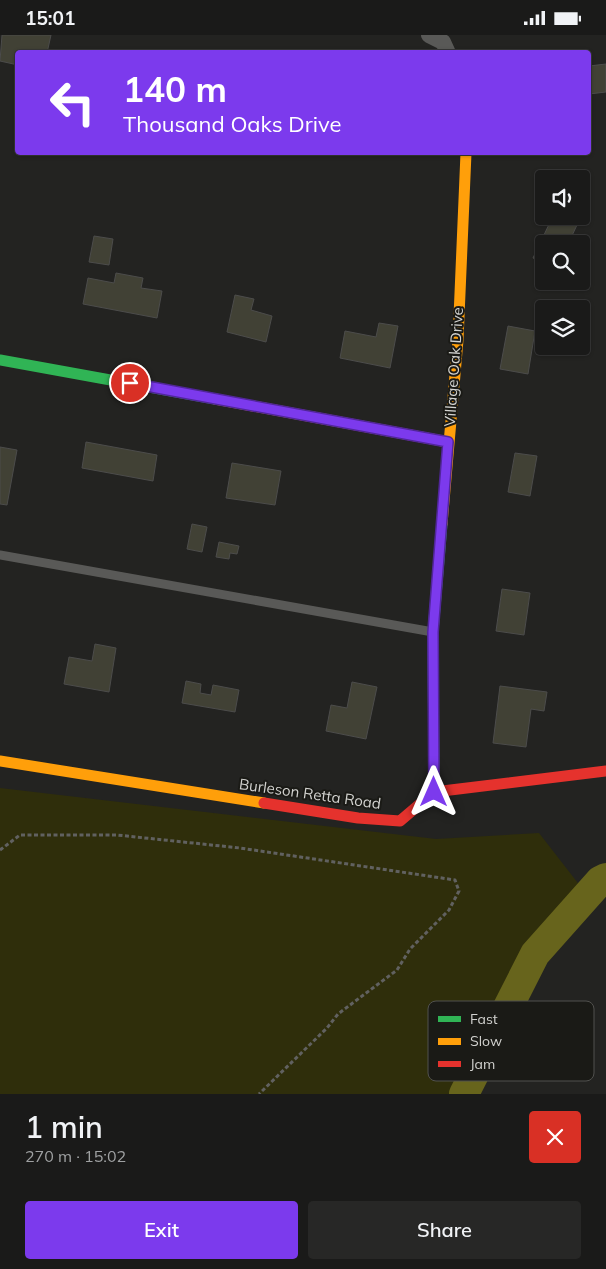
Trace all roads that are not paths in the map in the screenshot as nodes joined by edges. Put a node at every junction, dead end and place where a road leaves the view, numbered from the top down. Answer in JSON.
{"nodes":[{"id":1,"x":466,"y":155,"type":"edge"},
{"id":2,"x":0,"y":360,"type":"edge"},
{"id":3,"x":448,"y":442,"type":"junction"},
{"id":4,"x":0,"y":555,"type":"edge"},
{"id":5,"x":433,"y":632,"type":"junction"},
{"id":6,"x":0,"y":761,"type":"edge"},
{"id":7,"x":606,"y":771,"type":"edge"},
{"id":8,"x":434,"y":792,"type":"junction"}],
"edges":[{"from":1,"to":3,"type":"street","name":"Village Oak Drive"},
{"from":2,"to":3,"type":"street"},
{"from":3,"to":5,"type":"street","name":"Village Oak Drive"},
{"from":4,"to":5,"type":"lane"},
{"from":5,"to":8,"type":"street","name":"Village Oak Drive"},
{"from":6,"to":8,"type":"street","name":"Burleson Retta Road"},
{"from":7,"to":8,"type":"street"}]}
